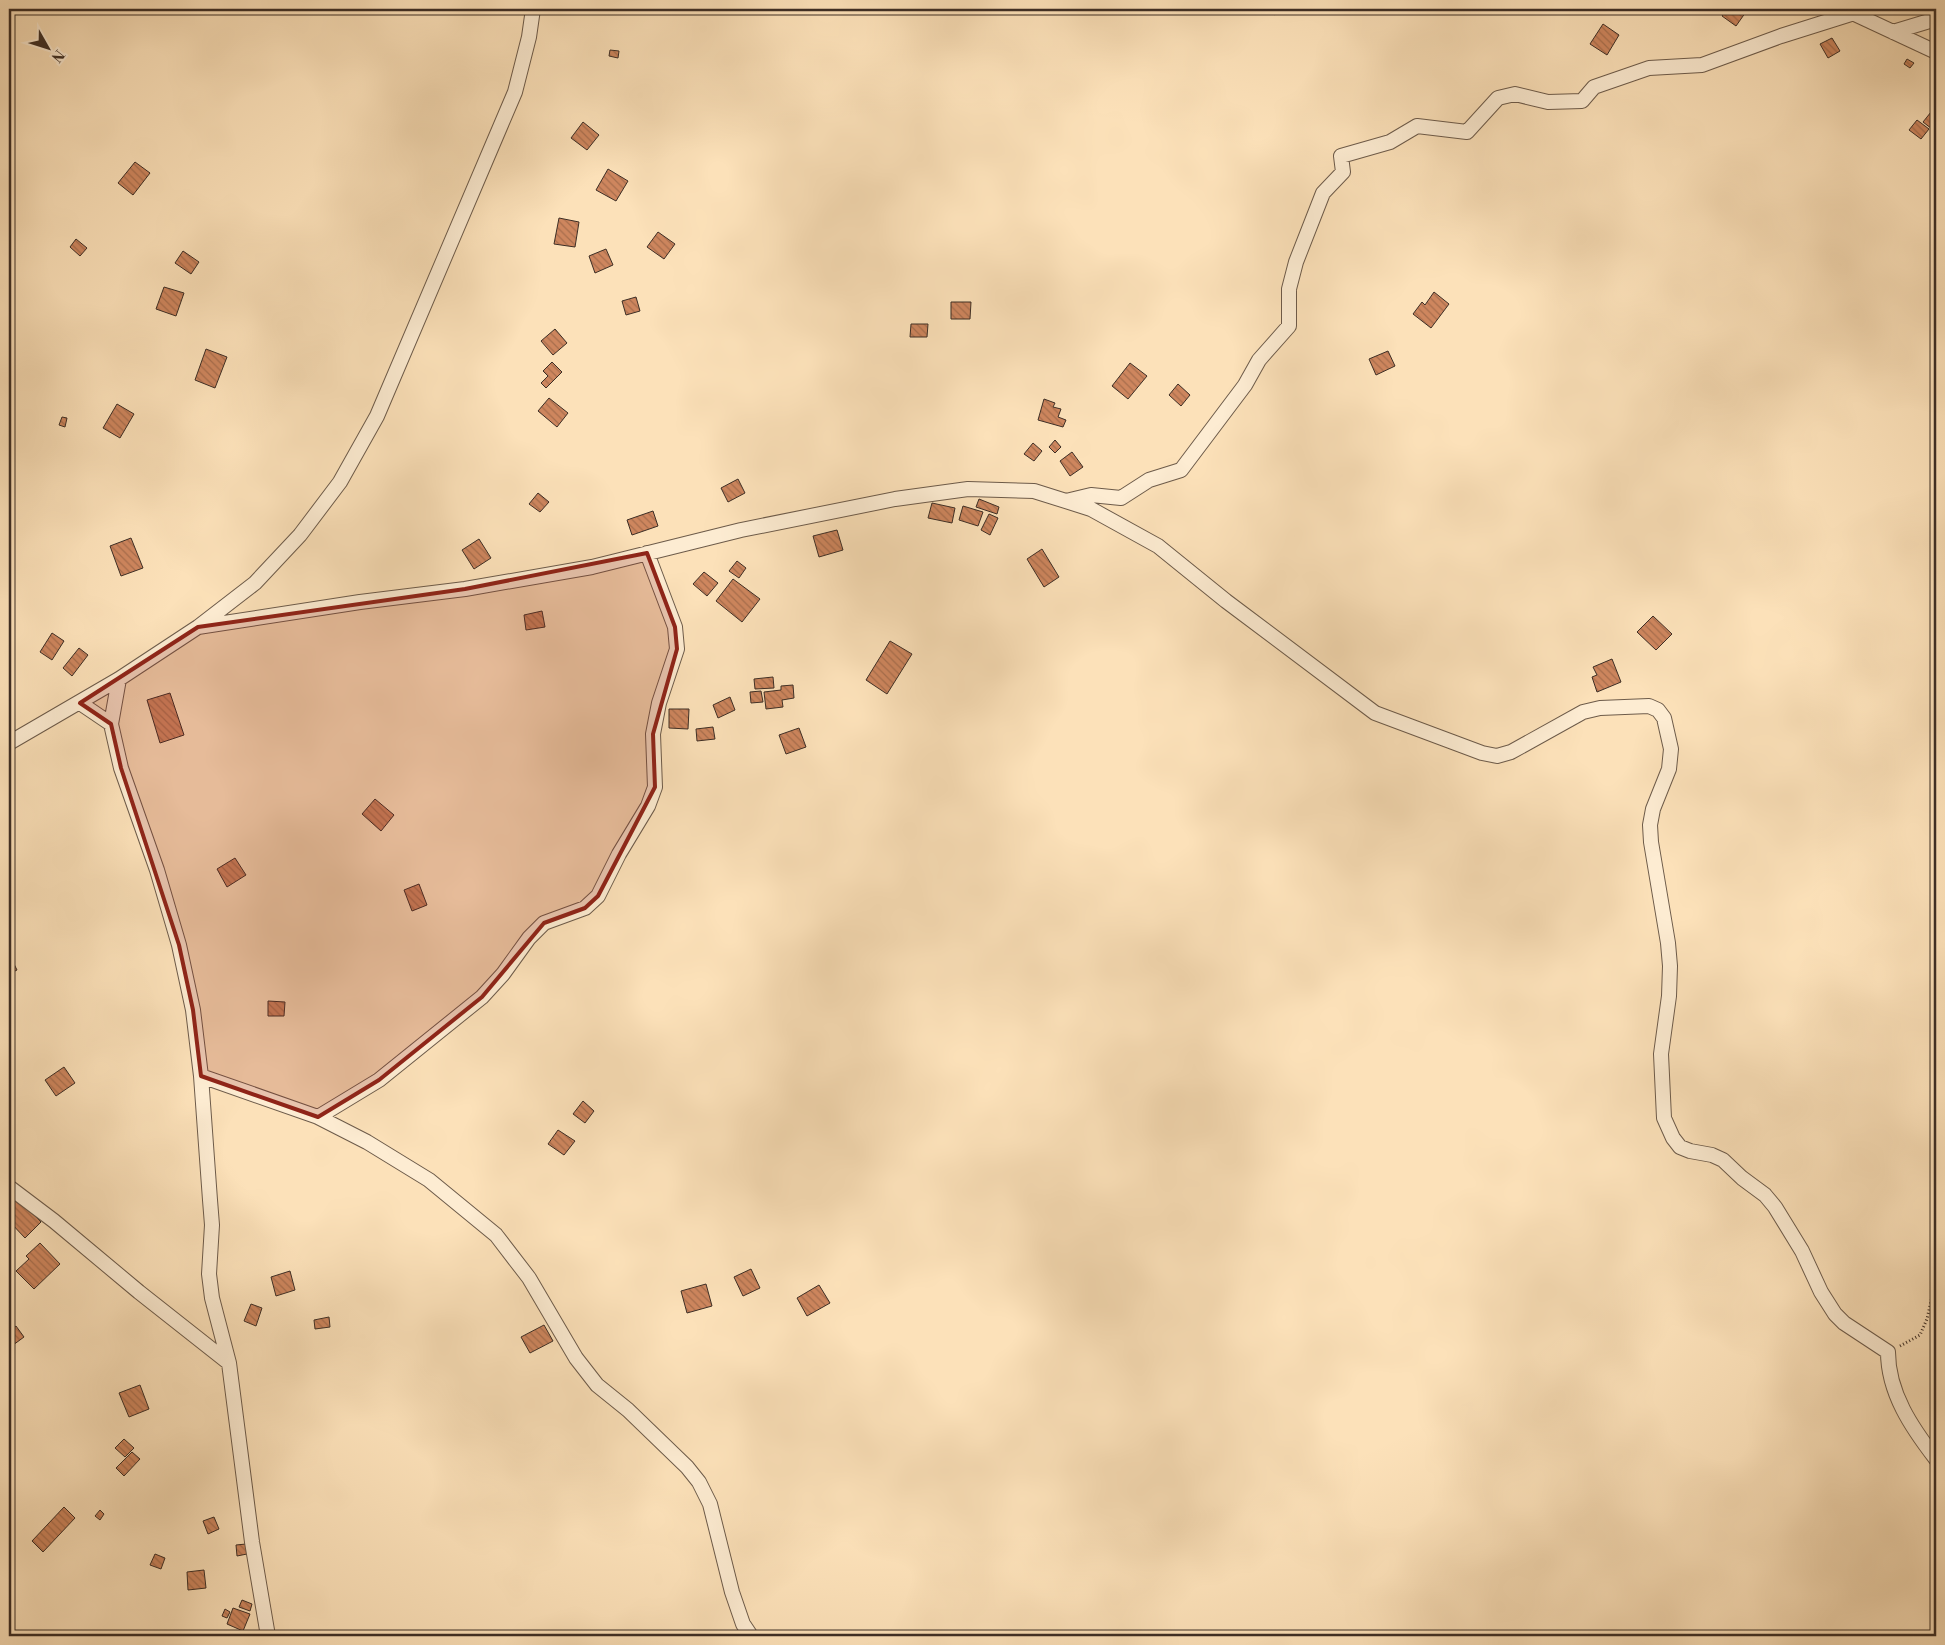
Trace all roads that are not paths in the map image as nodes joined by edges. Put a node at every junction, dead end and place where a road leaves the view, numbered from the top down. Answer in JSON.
{"nodes":[{"id":1,"x":533,"y":9,"type":"edge"},
{"id":2,"x":1848,"y":11,"type":"edge"},
{"id":3,"x":1936,"y":19,"type":"edge"},
{"id":4,"x":1893,"y":32,"type":"junction"},
{"id":5,"x":1936,"y":52,"type":"edge"},
{"id":6,"x":1066,"y":501,"type":"junction"},
{"id":7,"x":647,"y":553,"type":"junction"},
{"id":8,"x":198,"y":627,"type":"junction"},
{"id":9,"x":119,"y":679,"type":"junction"},
{"id":10,"x":80,"y":702,"type":"junction"},
{"id":11,"x":111,"y":724,"type":"junction"},
{"id":12,"x":9,"y":743,"type":"edge"},
{"id":13,"x":201,"y":1076,"type":"junction"},
{"id":14,"x":318,"y":1117,"type":"junction"},
{"id":15,"x":9,"y":1187,"type":"edge"},
{"id":16,"x":229,"y":1363,"type":"junction"},
{"id":17,"x":1936,"y":1458,"type":"edge"},
{"id":18,"x":268,"y":1636,"type":"edge"},
{"id":19,"x":751,"y":1636,"type":"edge"}],
"edges":[{"from":1,"to":8,"type":"street"},
{"from":2,"to":4,"type":"street"},
{"from":2,"to":6,"type":"street"},
{"from":3,"to":4,"type":"street"},
{"from":4,"to":5,"type":"street"},
{"from":6,"to":7,"type":"street"},
{"from":6,"to":17,"type":"street"},
{"from":7,"to":8,"type":"street"},
{"from":7,"to":14,"type":"street"},
{"from":8,"to":9,"type":"street"},
{"from":9,"to":10,"type":"street"},
{"from":9,"to":11,"type":"street"},
{"from":10,"to":11,"type":"street"},
{"from":10,"to":12,"type":"street"},
{"from":11,"to":13,"type":"street"},
{"from":13,"to":14,"type":"street"},
{"from":13,"to":16,"type":"street"},
{"from":14,"to":19,"type":"street"},
{"from":15,"to":16,"type":"street"},
{"from":16,"to":18,"type":"street"}]}
